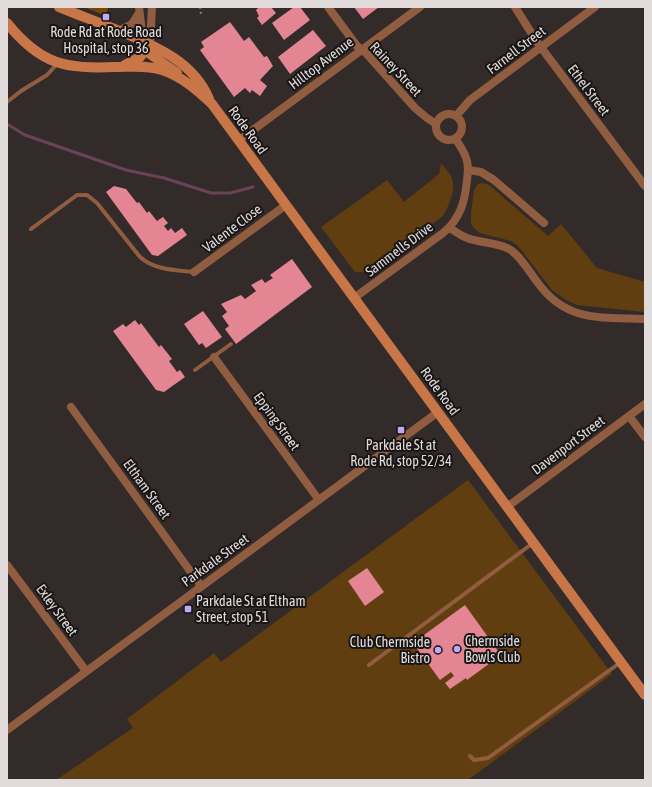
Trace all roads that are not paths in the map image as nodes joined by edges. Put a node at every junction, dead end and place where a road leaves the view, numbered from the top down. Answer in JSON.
{"nodes":[{"id":1,"x":59,"y":7,"type":"edge"},
{"id":2,"x":152,"y":7,"type":"edge"},
{"id":3,"x":328,"y":7,"type":"edge"},
{"id":4,"x":420,"y":7,"type":"edge"},
{"id":5,"x":515,"y":7,"type":"edge"},
{"id":6,"x":595,"y":7,"type":"edge"},
{"id":7,"x":139,"y":10,"type":"edge"},
{"id":8,"x":7,"y":22,"type":"edge"},
{"id":9,"x":118,"y":31,"type":"junction"},
{"id":10,"x":146,"y":45,"type":"junction"},
{"id":11,"x":541,"y":47,"type":"junction"},
{"id":12,"x":361,"y":49,"type":"junction"},
{"id":13,"x":57,"y":64,"type":"junction"},
{"id":14,"x":113,"y":68,"type":"junction"},
{"id":15,"x":188,"y":84,"type":"junction"},
{"id":16,"x":7,"y":102,"type":"edge"},
{"id":17,"x":212,"y":104,"type":"junction"},
{"id":18,"x":456,"y":116,"type":"junction"},
{"id":19,"x":436,"y":124,"type":"junction"},
{"id":20,"x":456,"y":139,"type":"junction"},
{"id":21,"x":238,"y":140,"type":"junction"},
{"id":22,"x":468,"y":170,"type":"junction"},
{"id":23,"x":645,"y":186,"type":"edge"},
{"id":24,"x":286,"y":205,"type":"junction"},
{"id":25,"x":544,"y":223,"type":"dead end"},
{"id":26,"x":449,"y":228,"type":"junction"},
{"id":27,"x":31,"y":229,"type":"dead end"},
{"id":28,"x":194,"y":272,"type":"joint"},
{"id":29,"x":354,"y":298,"type":"junction"},
{"id":30,"x":645,"y":319,"type":"edge"},
{"id":31,"x":231,"y":344,"type":"dead end"},
{"id":32,"x":214,"y":357,"type":"junction"},
{"id":33,"x":195,"y":370,"type":"dead end"},
{"id":34,"x":645,"y":404,"type":"edge"},
{"id":35,"x":71,"y":408,"type":"dead end"},
{"id":36,"x":438,"y":412,"type":"junction"},
{"id":37,"x":629,"y":416,"type":"junction"},
{"id":38,"x":645,"y":437,"type":"edge"},
{"id":39,"x":319,"y":500,"type":"junction"},
{"id":40,"x":507,"y":507,"type":"junction"},
{"id":41,"x":533,"y":542,"type":"junction"},
{"id":42,"x":7,"y":565,"type":"edge"},
{"id":43,"x":201,"y":586,"type":"junction"},
{"id":44,"x":621,"y":661,"type":"junction"},
{"id":45,"x":369,"y":665,"type":"dead end"},
{"id":46,"x":86,"y":671,"type":"junction"},
{"id":47,"x":645,"y":694,"type":"edge"},
{"id":48,"x":7,"y":730,"type":"edge"},
{"id":49,"x":470,"y":756,"type":"dead end"}],
"edges":[{"from":1,"to":9,"type":"main road","name":"Rode Road"},
{"from":2,"to":10,"type":"street"},
{"from":3,"to":12,"type":"street","name":"Rainey Street"},
{"from":4,"to":12,"type":"street","name":"Hilltop Avenue"},
{"from":5,"to":11,"type":"street","name":"Ethel Street"},
{"from":6,"to":11,"type":"street","name":"Farnell Street"},
{"from":7,"to":9,"type":"street"},
{"from":7,"to":10,"type":"street"},
{"from":8,"to":13,"type":"main road","name":"Rode Road"},
{"from":9,"to":10,"type":"main road","name":"Rode Road"},
{"from":10,"to":14,"type":"main road"},
{"from":10,"to":15,"type":"main road"},
{"from":10,"to":17,"type":"main road","name":"Rode Road"},
{"from":11,"to":18,"type":"street","name":"Farnell Street"},
{"from":11,"to":23,"type":"street","name":"Ethel Street"},
{"from":12,"to":19,"type":"street","name":"Rainey Street"},
{"from":12,"to":21,"type":"street","name":"Hilltop Avenue"},
{"from":13,"to":14,"type":"main road","name":"Rode Road"},
{"from":13,"to":16,"type":"lane"},
{"from":14,"to":15,"type":"main road","name":"Rode Road"},
{"from":15,"to":17,"type":"main road","name":"Rode Road"},
{"from":17,"to":21,"type":"main road","name":"Rode Road"},
{"from":18,"to":19,"type":"street"},
{"from":18,"to":20,"type":"street"},
{"from":19,"to":20,"type":"street"},
{"from":20,"to":22,"type":"street"},
{"from":21,"to":24,"type":"main road","name":"Rode Road"},
{"from":22,"to":25,"type":"street"},
{"from":22,"to":26,"type":"street"},
{"from":24,"to":28,"type":"street","name":"Valente Close"},
{"from":24,"to":29,"type":"main road","name":"Rode Road"},
{"from":26,"to":29,"type":"street","name":"Sammells Drive"},
{"from":26,"to":30,"type":"street","name":"Sammells Drive"},
{"from":27,"to":28,"type":"lane"},
{"from":29,"to":36,"type":"main road","name":"Rode Road"},
{"from":31,"to":32,"type":"lane"},
{"from":32,"to":33,"type":"lane"},
{"from":32,"to":39,"type":"street","name":"Epping Street"},
{"from":34,"to":37,"type":"street","name":"Davenport Street"},
{"from":35,"to":43,"type":"street","name":"Eltham Street"},
{"from":36,"to":39,"type":"street","name":"Parkdale Street"},
{"from":36,"to":40,"type":"main road","name":"Rode Road"},
{"from":37,"to":38,"type":"street"},
{"from":37,"to":40,"type":"street","name":"Davenport Street"},
{"from":39,"to":43,"type":"street","name":"Parkdale Street"},
{"from":40,"to":41,"type":"main road","name":"Rode Road"},
{"from":41,"to":44,"type":"main road","name":"Rode Road"},
{"from":41,"to":45,"type":"lane"},
{"from":42,"to":46,"type":"street","name":"Exley Street"},
{"from":43,"to":46,"type":"street","name":"Parkdale Street"},
{"from":44,"to":47,"type":"main road","name":"Rode Road"},
{"from":44,"to":49,"type":"lane"},
{"from":46,"to":48,"type":"street","name":"Parkdale Street"}]}
